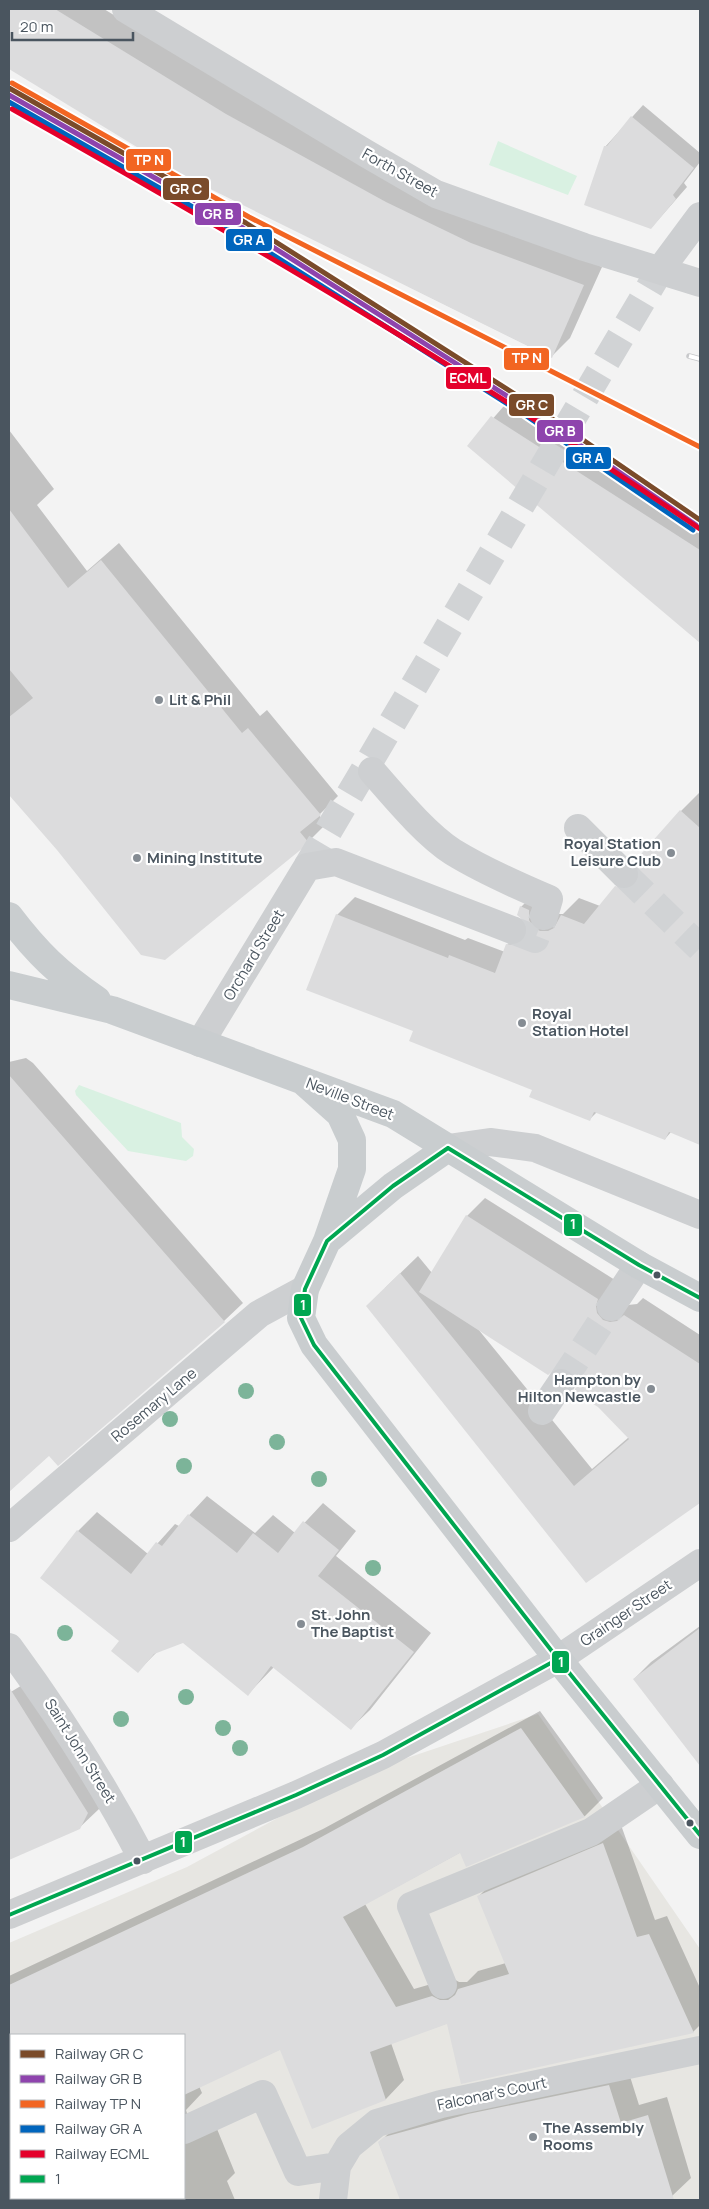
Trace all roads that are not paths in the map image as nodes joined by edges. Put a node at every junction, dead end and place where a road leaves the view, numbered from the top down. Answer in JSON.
{"nodes":[{"id":1,"x":126,"y":9,"type":"edge"},
{"id":2,"x":700,"y":216,"type":"edge"},
{"id":3,"x":660,"y":270,"type":"junction"},
{"id":4,"x":700,"y":283,"type":"edge"},
{"id":5,"x":372,"y":771,"type":"dead end"},
{"id":6,"x":578,"y":828,"type":"dead end"},
{"id":7,"x":624,"y":874,"type":"tunnel mouth"},
{"id":8,"x":9,"y":916,"type":"edge"},
{"id":9,"x":544,"y":916,"type":"tunnel mouth"},
{"id":10,"x":512,"y":930,"type":"tunnel mouth"},
{"id":11,"x":9,"y":985,"type":"edge"},
{"id":12,"x":112,"y":1010,"type":"junction"},
{"id":13,"x":200,"y":1043,"type":"junction"},
{"id":14,"x":304,"y":1081,"type":"junction"},
{"id":15,"x":448,"y":1148,"type":"junction"},
{"id":16,"x":700,"y":1215,"type":"edge"},
{"id":17,"x":327,"y":1241,"type":"junction"},
{"id":18,"x":639,"y":1264,"type":"junction"},
{"id":19,"x":305,"y":1289,"type":"junction"},
{"id":20,"x":700,"y":1298,"type":"edge"},
{"id":21,"x":611,"y":1307,"type":"tunnel mouth"},
{"id":22,"x":561,"y":1383,"type":"tunnel mouth"},
{"id":23,"x":542,"y":1411,"type":"dead end"},
{"id":24,"x":9,"y":1528,"type":"edge"},
{"id":25,"x":700,"y":1563,"type":"edge"},
{"id":26,"x":9,"y":1647,"type":"edge"},
{"id":27,"x":558,"y":1659,"type":"junction"},
{"id":28,"x":660,"y":1785,"type":"junction"},
{"id":29,"x":700,"y":1835,"type":"edge"},
{"id":30,"x":143,"y":1860,"type":"junction"},
{"id":31,"x":9,"y":1915,"type":"edge"},
{"id":32,"x":443,"y":1985,"type":"dead end"},
{"id":33,"x":700,"y":2050,"type":"edge"},
{"id":34,"x":185,"y":2130,"type":"edge"},
{"id":35,"x":337,"y":2166,"type":"junction"},
{"id":36,"x":333,"y":2200,"type":"edge"}],
"edges":[{"from":1,"to":3,"type":"street","name":"Forth Street"},
{"from":2,"to":3,"type":"street"},
{"from":3,"to":4,"type":"street","name":"Forth Street"},
{"from":5,"to":9,"type":"street"},
{"from":6,"to":7,"type":"street"},
{"from":8,"to":12,"type":"main road"},
{"from":10,"to":13,"type":"street","name":"Orchard Street"},
{"from":11,"to":12,"type":"main road"},
{"from":12,"to":13,"type":"main road","name":"Neville Street"},
{"from":13,"to":14,"type":"main road","name":"Neville Street"},
{"from":14,"to":15,"type":"main road","name":"Neville Street"},
{"from":14,"to":17,"type":"main road"},
{"from":15,"to":16,"type":"street"},
{"from":15,"to":17,"type":"main road"},
{"from":15,"to":18,"type":"main road","name":"Neville Street"},
{"from":17,"to":19,"type":"main road"},
{"from":18,"to":20,"type":"main road","name":"Neville Street"},
{"from":18,"to":21,"type":"street"},
{"from":19,"to":24,"type":"street","name":"Rosemary Lane"},
{"from":19,"to":27,"type":"main road"},
{"from":22,"to":23,"type":"street"},
{"from":25,"to":27,"type":"street","name":"Grainger Street"},
{"from":26,"to":30,"type":"street","name":"Saint John Street"},
{"from":27,"to":28,"type":"main road"},
{"from":27,"to":30,"type":"street","name":"Grainger Street"},
{"from":28,"to":29,"type":"main road"},
{"from":28,"to":32,"type":"street"},
{"from":30,"to":31,"type":"street","name":"Grainger Street"},
{"from":33,"to":35,"type":"street","name":"Falconar's Court"},
{"from":34,"to":35,"type":"street"},
{"from":35,"to":36,"type":"street","name":"Falconar's Court"}]}
